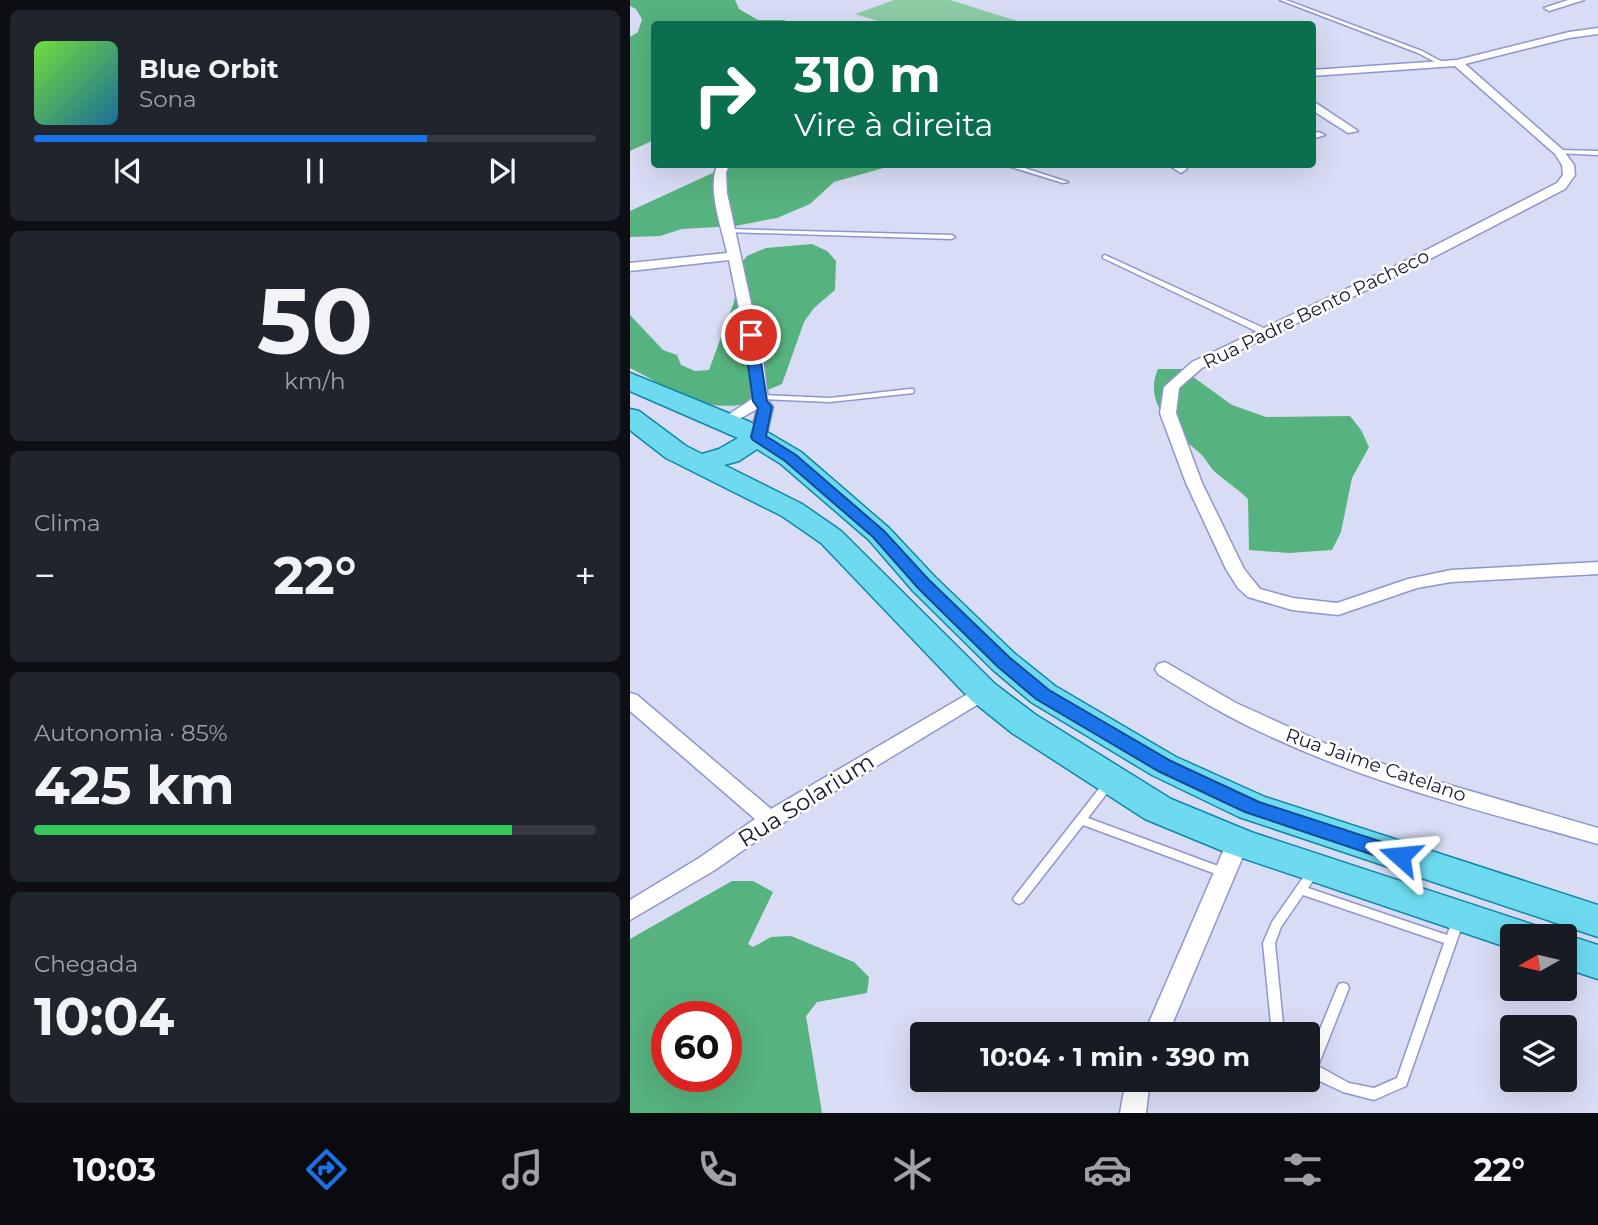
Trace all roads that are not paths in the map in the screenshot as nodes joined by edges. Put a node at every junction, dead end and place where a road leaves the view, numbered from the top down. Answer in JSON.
{"nodes":[{"id":1,"x":1282,"y":0,"type":"edge"},
{"id":2,"x":1579,"y":0,"type":"edge"},
{"id":3,"x":1549,"y":8,"type":"dead end"},
{"id":4,"x":1598,"y":31,"type":"edge"},
{"id":5,"x":1451,"y":64,"type":"junction"},
{"id":6,"x":1351,"y":72,"type":"junction"},
{"id":7,"x":1316,"y":73,"type":"edge"},
{"id":8,"x":1316,"y":82,"type":"edge"},
{"id":9,"x":1316,"y":108,"type":"edge"},
{"id":10,"x":1352,"y":131,"type":"dead end"},
{"id":11,"x":1559,"y":152,"type":"junction"},
{"id":12,"x":1598,"y":153,"type":"edge"},
{"id":13,"x":722,"y":168,"type":"edge"},
{"id":14,"x":1017,"y":168,"type":"edge"},
{"id":15,"x":1065,"y":183,"type":"dead end"},
{"id":16,"x":729,"y":231,"type":"junction"},
{"id":17,"x":952,"y":237,"type":"dead end"},
{"id":18,"x":734,"y":256,"type":"junction"},
{"id":19,"x":1105,"y":257,"type":"dead end"},
{"id":20,"x":630,"y":267,"type":"edge"},
{"id":21,"x":1265,"y":332,"type":"junction"},
{"id":22,"x":630,"y":381,"type":"edge"},
{"id":23,"x":910,"y":391,"type":"dead end"},
{"id":24,"x":760,"y":399,"type":"junction"},
{"id":25,"x":630,"y":418,"type":"edge"},
{"id":26,"x":725,"y":422,"type":"junction"},
{"id":27,"x":758,"y":437,"type":"junction"},
{"id":28,"x":687,"y":458,"type":"junction"},
{"id":29,"x":1598,"y":568,"type":"edge"},
{"id":30,"x":1165,"y":669,"type":"dead end"},
{"id":31,"x":984,"y":692,"type":"junction"},
{"id":32,"x":630,"y":700,"type":"edge"},
{"id":33,"x":1112,"y":780,"type":"junction"},
{"id":34,"x":771,"y":820,"type":"junction"},
{"id":35,"x":1081,"y":820,"type":"junction"},
{"id":36,"x":1598,"y":836,"type":"edge"},
{"id":37,"x":1238,"y":842,"type":"junction"},
{"id":38,"x":1225,"y":873,"type":"junction"},
{"id":39,"x":1308,"y":879,"type":"junction"},
{"id":40,"x":1019,"y":899,"type":"dead end"},
{"id":41,"x":630,"y":911,"type":"edge"},
{"id":42,"x":1598,"y":921,"type":"edge"},
{"id":43,"x":1455,"y":928,"type":"junction"},
{"id":44,"x":1500,"y":934,"type":"edge"},
{"id":45,"x":1577,"y":955,"type":"edge"},
{"id":46,"x":1598,"y":962,"type":"edge"},
{"id":47,"x":1343,"y":988,"type":"dead end"},
{"id":48,"x":1161,"y":1022,"type":"edge"},
{"id":49,"x":1277,"y":1022,"type":"edge"},
{"id":50,"x":1320,"y":1043,"type":"edge"},
{"id":51,"x":1320,"y":1074,"type":"edge"},
{"id":52,"x":1136,"y":1092,"type":"edge"},
{"id":53,"x":1133,"y":1113,"type":"edge"}],
"edges":[{"from":1,"to":5,"type":"lane"},
{"from":2,"to":3,"type":"street"},
{"from":4,"to":5,"type":"street"},
{"from":5,"to":6,"type":"street"},
{"from":5,"to":11,"type":"street"},
{"from":6,"to":7,"type":"street"},
{"from":6,"to":8,"type":"street"},
{"from":9,"to":10,"type":"street"},
{"from":11,"to":12,"type":"lane"},
{"from":11,"to":21,"type":"street","name":"Rua Padre Bento Pacheco"},
{"from":13,"to":16,"type":"street"},
{"from":14,"to":15,"type":"lane"},
{"from":16,"to":17,"type":"lane"},
{"from":16,"to":18,"type":"street"},
{"from":18,"to":20,"type":"street"},
{"from":18,"to":24,"type":"street"},
{"from":19,"to":21,"type":"lane"},
{"from":21,"to":29,"type":"street","name":"Rua Padre Bento Pacheco"},
{"from":22,"to":26,"type":"main road"},
{"from":23,"to":24,"type":"lane"},
{"from":24,"to":26,"type":"street"},
{"from":24,"to":27,"type":"street"},
{"from":25,"to":28,"type":"main road"},
{"from":26,"to":27,"type":"main road"},
{"from":26,"to":28,"type":"main road"},
{"from":27,"to":28,"type":"main road"},
{"from":27,"to":42,"type":"main road"},
{"from":28,"to":31,"type":"main road"},
{"from":30,"to":36,"type":"street","name":"Rua Jaime Catelano"},
{"from":31,"to":33,"type":"main road"},
{"from":31,"to":34,"type":"street","name":"Rua Solarium"},
{"from":32,"to":34,"type":"street"},
{"from":33,"to":35,"type":"lane"},
{"from":33,"to":37,"type":"main road"},
{"from":34,"to":41,"type":"street","name":"Rua Solarium"},
{"from":35,"to":38,"type":"lane"},
{"from":35,"to":40,"type":"lane"},
{"from":37,"to":38,"type":"street"},
{"from":37,"to":39,"type":"main road"},
{"from":38,"to":48,"type":"street"},
{"from":39,"to":43,"type":"main road"},
{"from":39,"to":49,"type":"lane"},
{"from":43,"to":44,"type":"main road"},
{"from":43,"to":51,"type":"lane"},
{"from":45,"to":46,"type":"main road"},
{"from":47,"to":50,"type":"lane"},
{"from":52,"to":53,"type":"street"}]}
